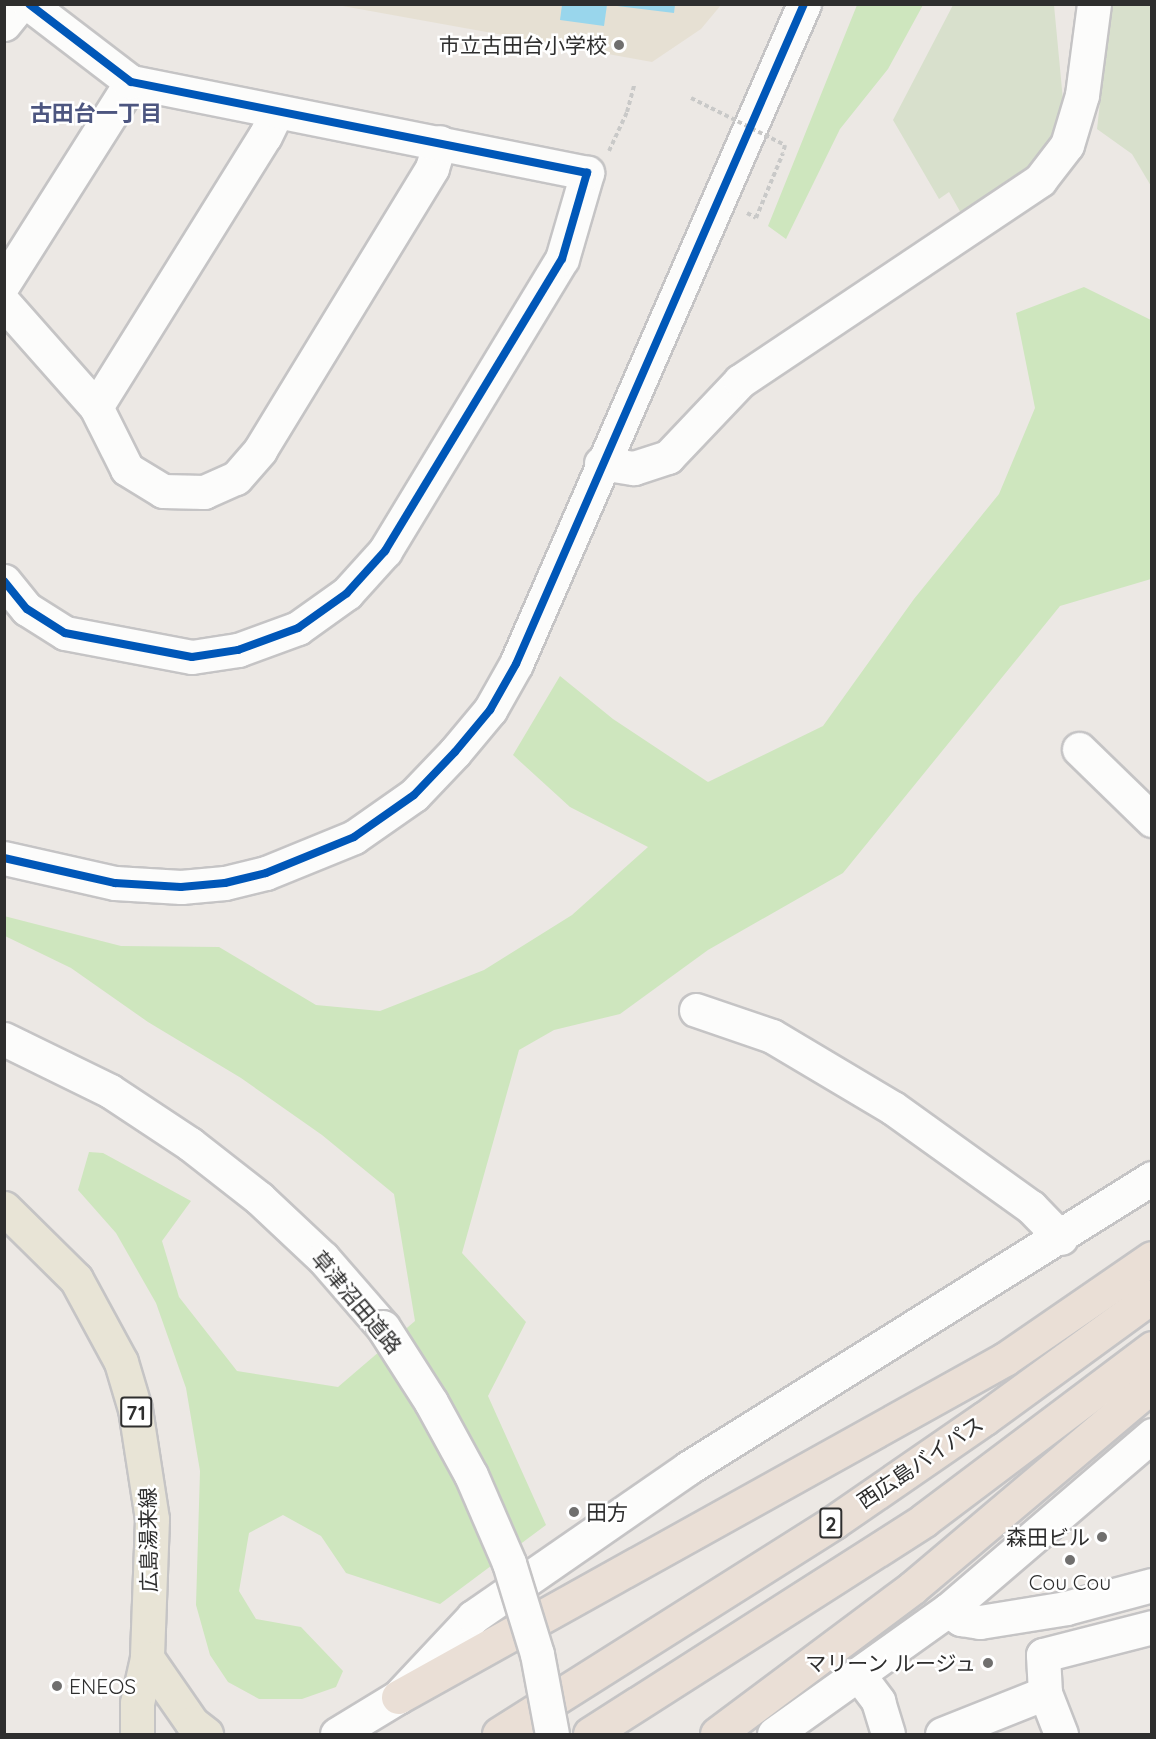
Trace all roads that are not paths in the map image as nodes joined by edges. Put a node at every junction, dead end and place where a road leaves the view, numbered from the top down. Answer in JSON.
{"nodes":[{"id":1,"x":20,"y":4,"type":"edge"},
{"id":2,"x":29,"y":4,"type":"edge"},
{"id":3,"x":804,"y":4,"type":"edge"},
{"id":4,"x":1094,"y":4,"type":"edge"},
{"id":5,"x":4,"y":24,"type":"edge"},
{"id":6,"x":130,"y":82,"type":"junction"},
{"id":7,"x":276,"y":113,"type":"junction"},
{"id":8,"x":440,"y":142,"type":"junction"},
{"id":9,"x":4,"y":283,"type":"edge"},
{"id":10,"x":4,"y":303,"type":"edge"},
{"id":11,"x":96,"y":407,"type":"junction"},
{"id":12,"x":601,"y":463,"type":"junction"},
{"id":13,"x":4,"y":581,"type":"edge"},
{"id":14,"x":1079,"y":749,"type":"dead end"},
{"id":15,"x":1152,"y":820,"type":"edge"},
{"id":16,"x":4,"y":858,"type":"edge"},
{"id":17,"x":696,"y":1010,"type":"dead end"},
{"id":18,"x":4,"y":1039,"type":"edge"},
{"id":19,"x":1152,"y":1178,"type":"edge"},
{"id":20,"x":4,"y":1208,"type":"edge"},
{"id":21,"x":1061,"y":1238,"type":"junction"},
{"id":22,"x":1152,"y":1258,"type":"edge"},
{"id":23,"x":1152,"y":1296,"type":"edge"},
{"id":24,"x":1152,"y":1348,"type":"edge"},
{"id":25,"x":1152,"y":1385,"type":"edge"},
{"id":26,"x":1152,"y":1434,"type":"edge"},
{"id":27,"x":1152,"y":1585,"type":"edge"},
{"id":28,"x":948,"y":1610,"type":"junction"},
{"id":29,"x":1152,"y":1627,"type":"edge"},
{"id":30,"x":147,"y":1658,"type":"junction"},
{"id":31,"x":858,"y":1674,"type":"junction"},
{"id":32,"x":1045,"y":1693,"type":"junction"},
{"id":33,"x":398,"y":1696,"type":"junction"},
{"id":34,"x":137,"y":1734,"type":"edge"},
{"id":35,"x":206,"y":1734,"type":"edge"},
{"id":36,"x":337,"y":1734,"type":"edge"},
{"id":37,"x":499,"y":1734,"type":"edge"},
{"id":38,"x":552,"y":1734,"type":"edge"},
{"id":39,"x":590,"y":1734,"type":"edge"},
{"id":40,"x":717,"y":1734,"type":"edge"},
{"id":41,"x":774,"y":1734,"type":"edge"},
{"id":42,"x":888,"y":1734,"type":"edge"},
{"id":43,"x":942,"y":1734,"type":"edge"},
{"id":44,"x":1061,"y":1734,"type":"edge"}],
"edges":[{"from":1,"to":5,"type":"street"},
{"from":2,"to":6,"type":"street"},
{"from":3,"to":12,"type":"street"},
{"from":4,"to":12,"type":"street"},
{"from":6,"to":7,"type":"street"},
{"from":6,"to":9,"type":"street"},
{"from":7,"to":8,"type":"street"},
{"from":7,"to":11,"type":"street"},
{"from":8,"to":11,"type":"street"},
{"from":8,"to":13,"type":"street"},
{"from":10,"to":11,"type":"street"},
{"from":12,"to":16,"type":"street"},
{"from":14,"to":15,"type":"street"},
{"from":17,"to":21,"type":"street"},
{"from":18,"to":38,"type":"street","name":"草津沼田道路","bridge":true},
{"from":19,"to":21,"type":"street"},
{"from":20,"to":30,"type":"main road","name":"広島湯来線","number":"71"},
{"from":21,"to":33,"type":"street"},
{"from":22,"to":33,"type":"highway"},
{"from":23,"to":37,"type":"highway","name":"西広島バイパス","number":"2"},
{"from":24,"to":39,"type":"highway","number":"2"},
{"from":25,"to":40,"type":"highway"},
{"from":26,"to":28,"type":"street"},
{"from":27,"to":28,"type":"street"},
{"from":28,"to":31,"type":"street"},
{"from":29,"to":32,"type":"street"},
{"from":30,"to":34,"type":"main road","name":"広島湯来線","number":"71"},
{"from":30,"to":35,"type":"main road"},
{"from":31,"to":41,"type":"street"},
{"from":31,"to":42,"type":"street"},
{"from":32,"to":43,"type":"street"},
{"from":32,"to":44,"type":"street"},
{"from":33,"to":36,"type":"street"}]}
